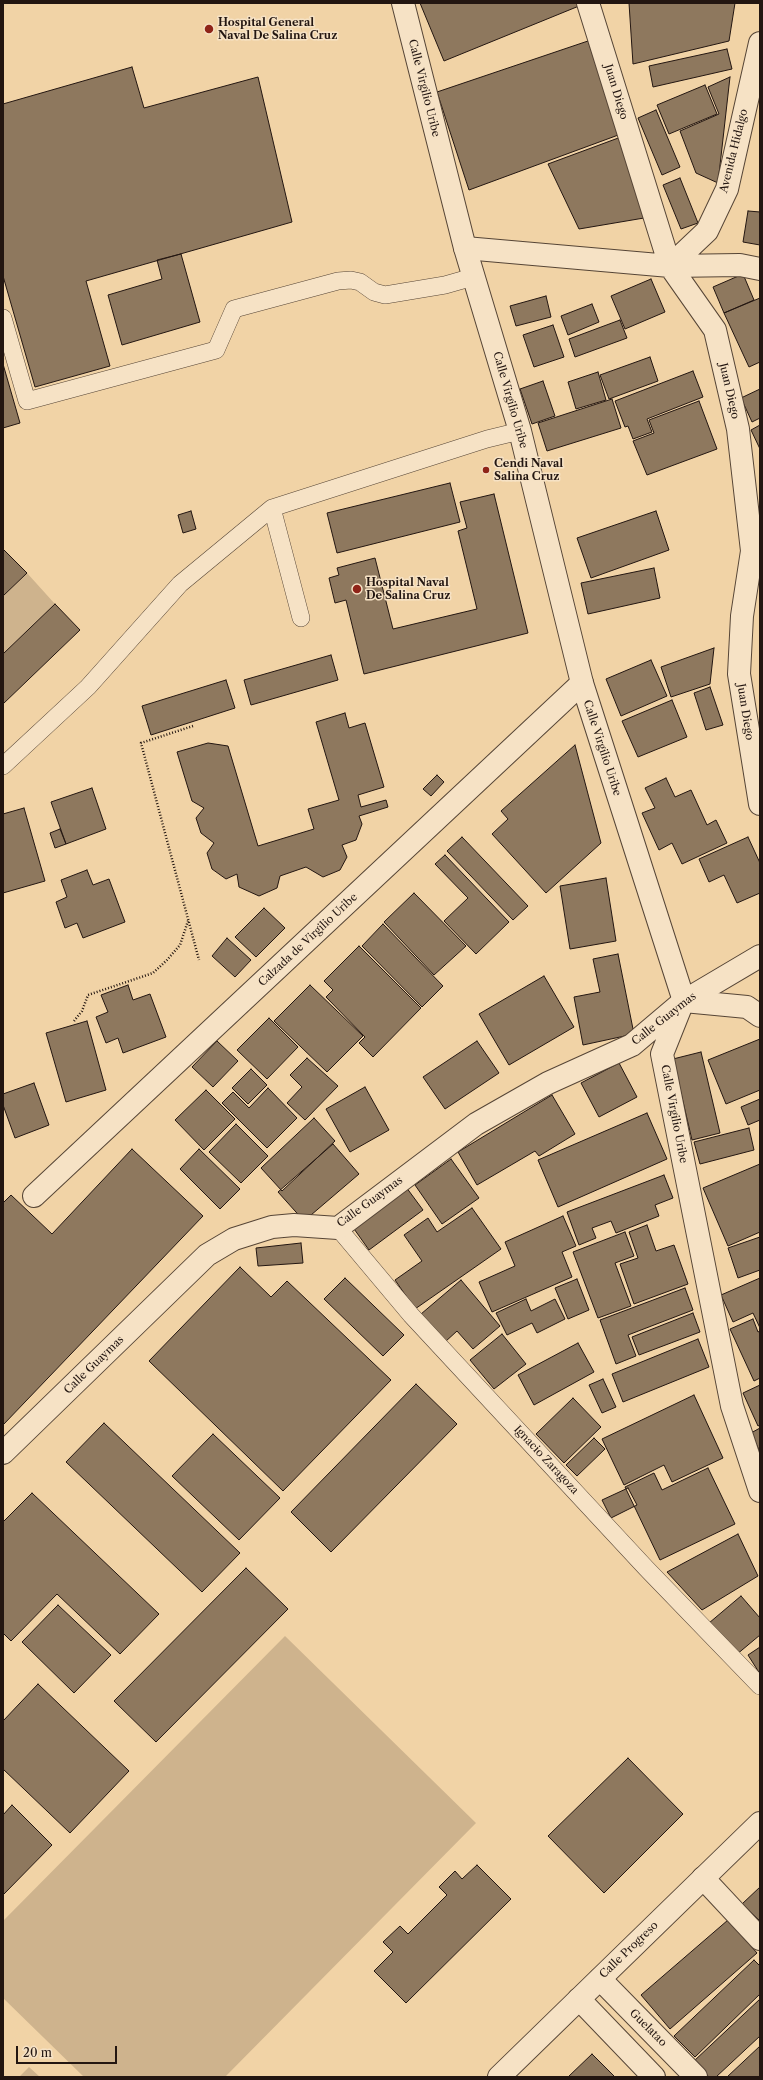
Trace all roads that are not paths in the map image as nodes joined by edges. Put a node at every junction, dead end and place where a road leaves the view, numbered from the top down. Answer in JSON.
{"nodes":[{"id":1,"x":403,"y":3,"type":"edge"},
{"id":2,"x":588,"y":3,"type":"edge"},
{"id":3,"x":760,"y":43,"type":"edge"},
{"id":4,"x":465,"y":248,"type":"junction"},
{"id":5,"x":670,"y":266,"type":"junction"},
{"id":6,"x":760,"y":269,"type":"edge"},
{"id":7,"x":472,"y":277,"type":"junction"},
{"id":8,"x":3,"y":318,"type":"edge"},
{"id":9,"x":520,"y":431,"type":"junction"},
{"id":10,"x":272,"y":508,"type":"junction"},
{"id":11,"x":301,"y":618,"type":"dead end"},
{"id":12,"x":582,"y":683,"type":"junction"},
{"id":13,"x":3,"y":766,"type":"edge"},
{"id":14,"x":760,"y":804,"type":"edge"},
{"id":15,"x":760,"y":956,"type":"edge"},
{"id":16,"x":684,"y":1001,"type":"junction"},
{"id":17,"x":760,"y":1016,"type":"edge"},
{"id":18,"x":34,"y":1196,"type":"dead end"},
{"id":19,"x":338,"y":1228,"type":"junction"},
{"id":20,"x":3,"y":1453,"type":"edge"},
{"id":21,"x":760,"y":1491,"type":"edge"},
{"id":22,"x":760,"y":1686,"type":"edge"},
{"id":23,"x":760,"y":1823,"type":"edge"},
{"id":24,"x":703,"y":1878,"type":"junction"},
{"id":25,"x":760,"y":1939,"type":"edge"},
{"id":26,"x":600,"y":1980,"type":"junction"},
{"id":27,"x":579,"y":1999,"type":"junction"},
{"id":28,"x":499,"y":2077,"type":"edge"},
{"id":29,"x":654,"y":2077,"type":"edge"},
{"id":30,"x":696,"y":2077,"type":"edge"}],
"edges":[{"from":1,"to":4,"type":"street","name":"Calle Virgilio Uribe"},
{"from":2,"to":5,"type":"street","name":"Juan Diego"},
{"from":3,"to":5,"type":"street","name":"Avenida Hidalgo"},
{"from":4,"to":5,"type":"street"},
{"from":4,"to":7,"type":"street","name":"Calle Virgilio Uribe"},
{"from":5,"to":6,"type":"street"},
{"from":5,"to":14,"type":"street","name":"Juan Diego"},
{"from":7,"to":8,"type":"lane"},
{"from":7,"to":9,"type":"street","name":"Calle Virgilio Uribe"},
{"from":9,"to":10,"type":"lane"},
{"from":9,"to":12,"type":"street","name":"Calle Virgilio Uribe"},
{"from":10,"to":11,"type":"lane"},
{"from":10,"to":13,"type":"lane"},
{"from":12,"to":16,"type":"street","name":"Calle Virgilio Uribe"},
{"from":12,"to":18,"type":"street","name":"Calzada de Virgilio Uribe"},
{"from":15,"to":16,"type":"street","name":"Calle Guaymas"},
{"from":16,"to":17,"type":"street"},
{"from":16,"to":19,"type":"street","name":"Calle Guaymas"},
{"from":16,"to":21,"type":"street","name":"Calle Virgilio Uribe"},
{"from":19,"to":20,"type":"street","name":"Calle Guaymas"},
{"from":19,"to":22,"type":"lane","name":"Ignacio Zaragoza"},
{"from":23,"to":24,"type":"street","name":"Calle Progreso"},
{"from":24,"to":25,"type":"street"},
{"from":24,"to":26,"type":"street","name":"Calle Progreso"},
{"from":26,"to":27,"type":"street","name":"Calle Progreso"},
{"from":26,"to":30,"type":"street","name":"Guelatao"},
{"from":27,"to":28,"type":"street","name":"Calle Progreso"},
{"from":27,"to":29,"type":"street"}]}
